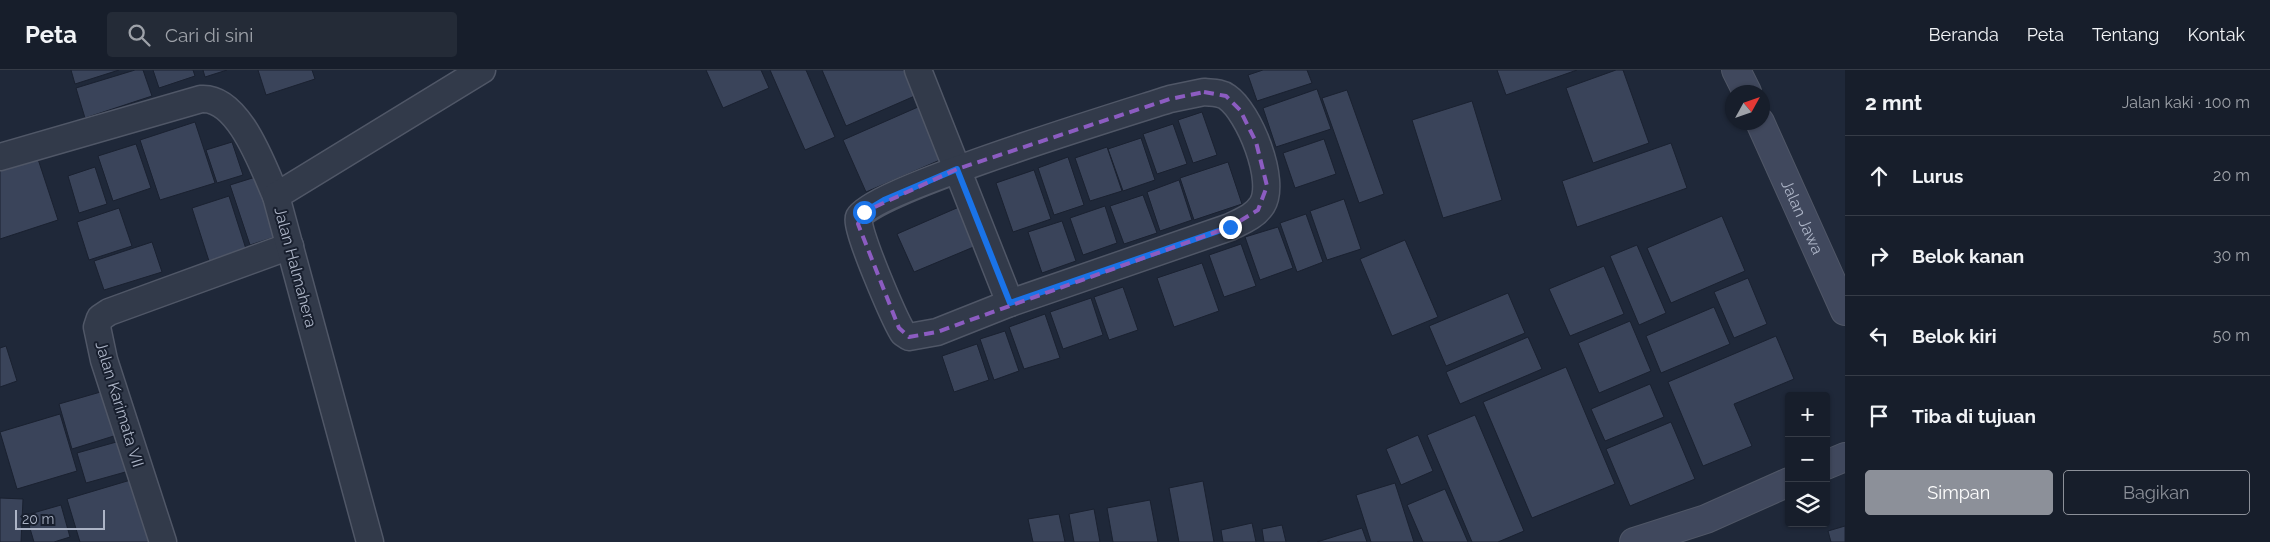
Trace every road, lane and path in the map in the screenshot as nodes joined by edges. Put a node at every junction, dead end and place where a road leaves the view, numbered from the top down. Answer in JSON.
{"nodes":[{"id":1,"x":482,"y":70,"type":"edge"},
{"id":2,"x":918,"y":70,"type":"edge"},
{"id":3,"x":1736,"y":70,"type":"edge"},
{"id":4,"x":1744,"y":85,"type":"edge"},
{"id":5,"x":1764,"y":130,"type":"edge"},
{"id":6,"x":0,"y":157,"type":"edge"},
{"id":7,"x":957,"y":169,"type":"junction"},
{"id":8,"x":276,"y":196,"type":"junction"},
{"id":9,"x":290,"y":246,"type":"junction"},
{"id":10,"x":1010,"y":303,"type":"junction"},
{"id":11,"x":1845,"y":312,"type":"edge"},
{"id":12,"x":1845,"y":457,"type":"edge"},
{"id":13,"x":1830,"y":463,"type":"edge"},
{"id":14,"x":1785,"y":484,"type":"edge"},
{"id":15,"x":163,"y":542,"type":"edge"},
{"id":16,"x":370,"y":542,"type":"edge"},
{"id":17,"x":1634,"y":542,"type":"edge"}],
"edges":[{"from":1,"to":8,"type":"street","name":"Jalan Halmahera"},
{"from":2,"to":7,"type":"street"},
{"from":3,"to":4,"type":"main road"},
{"from":5,"to":11,"type":"main road","name":"Jalan Jawa"},
{"from":6,"to":8,"type":"street"},
{"from":7,"to":10,"type":"street"},
{"from":7,"to":10,"type":"street"},
{"from":7,"to":10,"type":"street"},
{"from":8,"to":9,"type":"street","name":"Jalan Halmahera"},
{"from":9,"to":15,"type":"street","name":"Jalan Karimata VII"},
{"from":9,"to":16,"type":"street","name":"Jalan Halmahera"},
{"from":12,"to":13,"type":"main road"},
{"from":14,"to":17,"type":"main road"}]}
